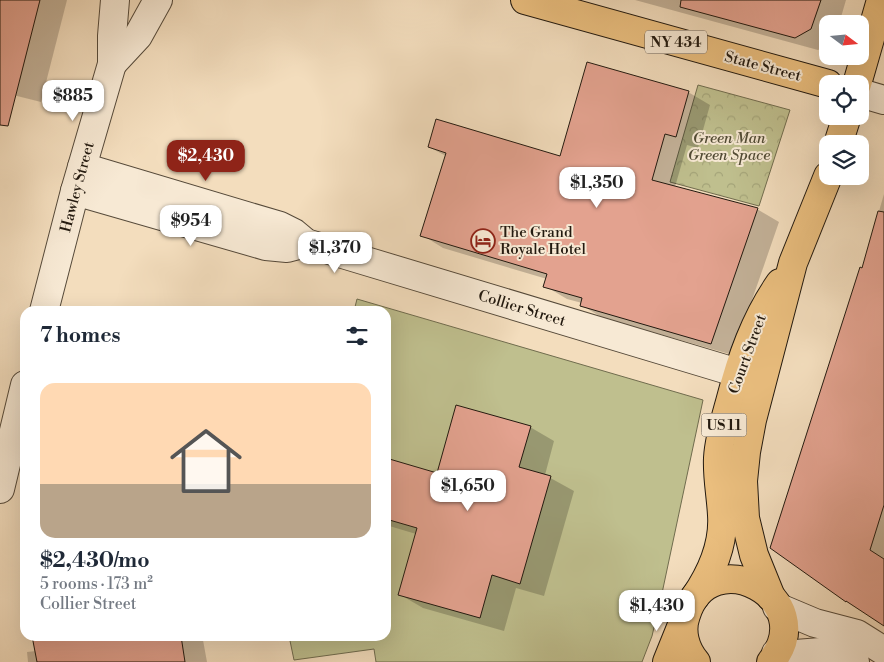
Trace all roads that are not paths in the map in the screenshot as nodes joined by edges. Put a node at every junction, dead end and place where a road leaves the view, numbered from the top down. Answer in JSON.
{"nodes":[{"id":1,"x":114,"y":0,"type":"edge"},
{"id":2,"x":158,"y":0,"type":"edge"},
{"id":3,"x":525,"y":0,"type":"edge"},
{"id":4,"x":881,"y":0,"type":"edge"},
{"id":5,"x":112,"y":64,"type":"junction"},
{"id":6,"x":860,"y":75,"type":"edge"},
{"id":7,"x":819,"y":82,"type":"edge"},
{"id":8,"x":869,"y":96,"type":"edge"},
{"id":9,"x":884,"y":100,"type":"edge"},
{"id":10,"x":79,"y":179,"type":"junction"},
{"id":11,"x":824,"y":185,"type":"edge"},
{"id":12,"x":793,"y":263,"type":"junction"},
{"id":13,"x":45,"y":306,"type":"edge"},
{"id":14,"x":738,"y":373,"type":"junction"},
{"id":15,"x":20,"y":407,"type":"edge"},
{"id":16,"x":0,"y":489,"type":"edge"},
{"id":17,"x":774,"y":602,"type":"junction"},
{"id":18,"x":690,"y":606,"type":"junction"},
{"id":19,"x":884,"y":651,"type":"edge"},
{"id":20,"x":774,"y":658,"type":"edge"},
{"id":21,"x":666,"y":662,"type":"edge"},
{"id":22,"x":696,"y":662,"type":"edge"},
{"id":23,"x":855,"y":662,"type":"edge"}],
"edges":[{"from":1,"to":5,"type":"street","name":"Hawley Street"},
{"from":2,"to":5,"type":"street","name":"Hawley Street"},
{"from":3,"to":7,"type":"main road","name":"State Street","number":"NY 434"},
{"from":4,"to":6,"type":"main road"},
{"from":5,"to":10,"type":"street","name":"Hawley Street"},
{"from":8,"to":9,"type":"street"},
{"from":10,"to":13,"type":"street","name":"Hawley Street"},
{"from":10,"to":14,"type":"street","name":"Collier Street"},
{"from":11,"to":12,"type":"main road","name":"Court Street","number":"US 11"},
{"from":12,"to":14,"type":"main road","name":"Court Street","number":"US 11"},
{"from":12,"to":17,"type":"main road","name":"Court Street","number":"US 11"},
{"from":14,"to":18,"type":"main road","name":"Court Street","number":"US 11"},
{"from":15,"to":16,"type":"street"},
{"from":17,"to":18,"type":"main road"},
{"from":17,"to":19,"type":"street"},
{"from":17,"to":20,"type":"main road","number":"US 11"},
{"from":18,"to":21,"type":"main road","name":"Court Street"},
{"from":18,"to":22,"type":"main road"},
{"from":20,"to":23,"type":"street"}]}
